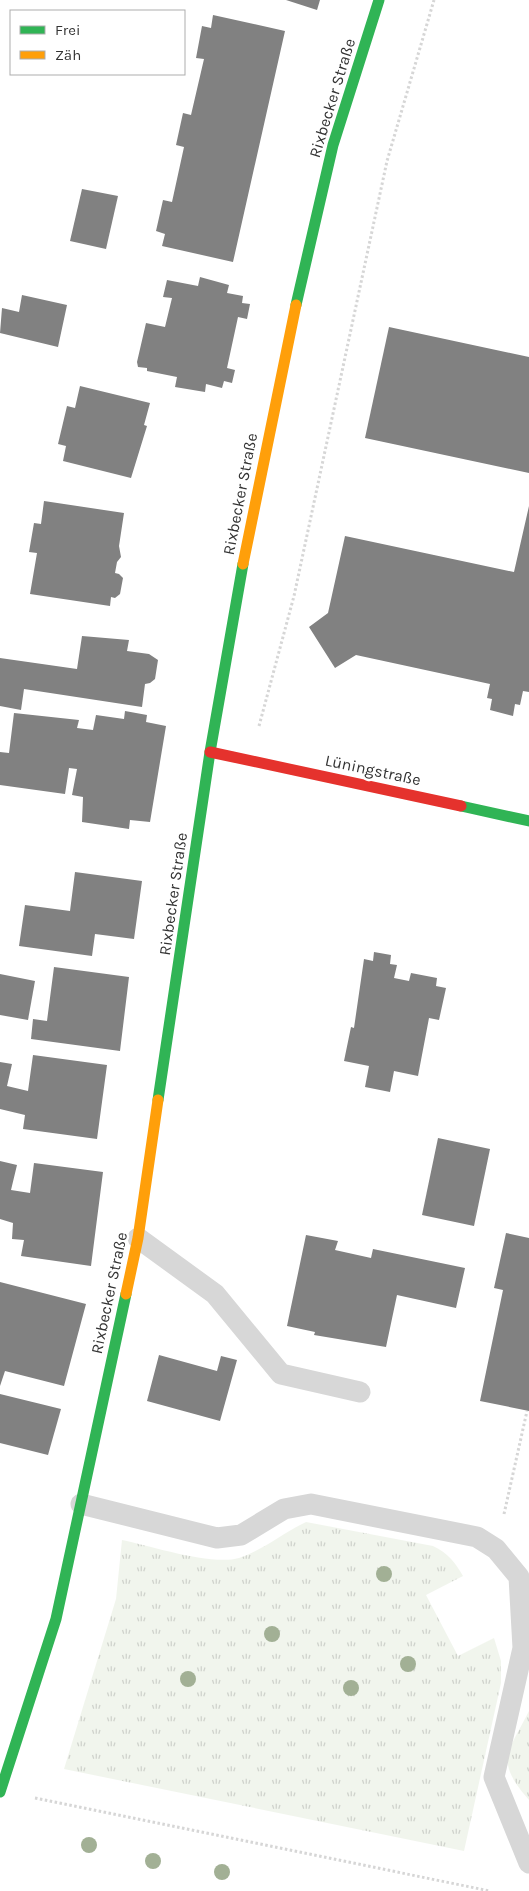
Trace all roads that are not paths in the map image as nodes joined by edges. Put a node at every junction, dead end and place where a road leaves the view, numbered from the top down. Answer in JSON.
{"nodes":[{"id":1,"x":379,"y":0,"type":"edge"},
{"id":2,"x":210,"y":752,"type":"junction"},
{"id":3,"x":529,"y":820,"type":"edge"},
{"id":4,"x":138,"y":1238,"type":"junction"},
{"id":5,"x":360,"y":1392,"type":"dead end"},
{"id":6,"x":81,"y":1504,"type":"junction"},
{"id":7,"x":524,"y":1578,"type":"edge"},
{"id":8,"x":0,"y":1792,"type":"edge"},
{"id":9,"x":529,"y":1864,"type":"edge"}],
"edges":[{"from":1,"to":2,"type":"street","name":"Rixbecker Straße"},
{"from":2,"to":3,"type":"street","name":"Lüningstraße"},
{"from":2,"to":4,"type":"street","name":"Rixbecker Straße"},
{"from":4,"to":5,"type":"lane"},
{"from":4,"to":6,"type":"street","name":"Rixbecker Straße"},
{"from":6,"to":7,"type":"lane"},
{"from":6,"to":8,"type":"street","name":"Rixbecker Straße"},
{"from":7,"to":9,"type":"lane"}]}
